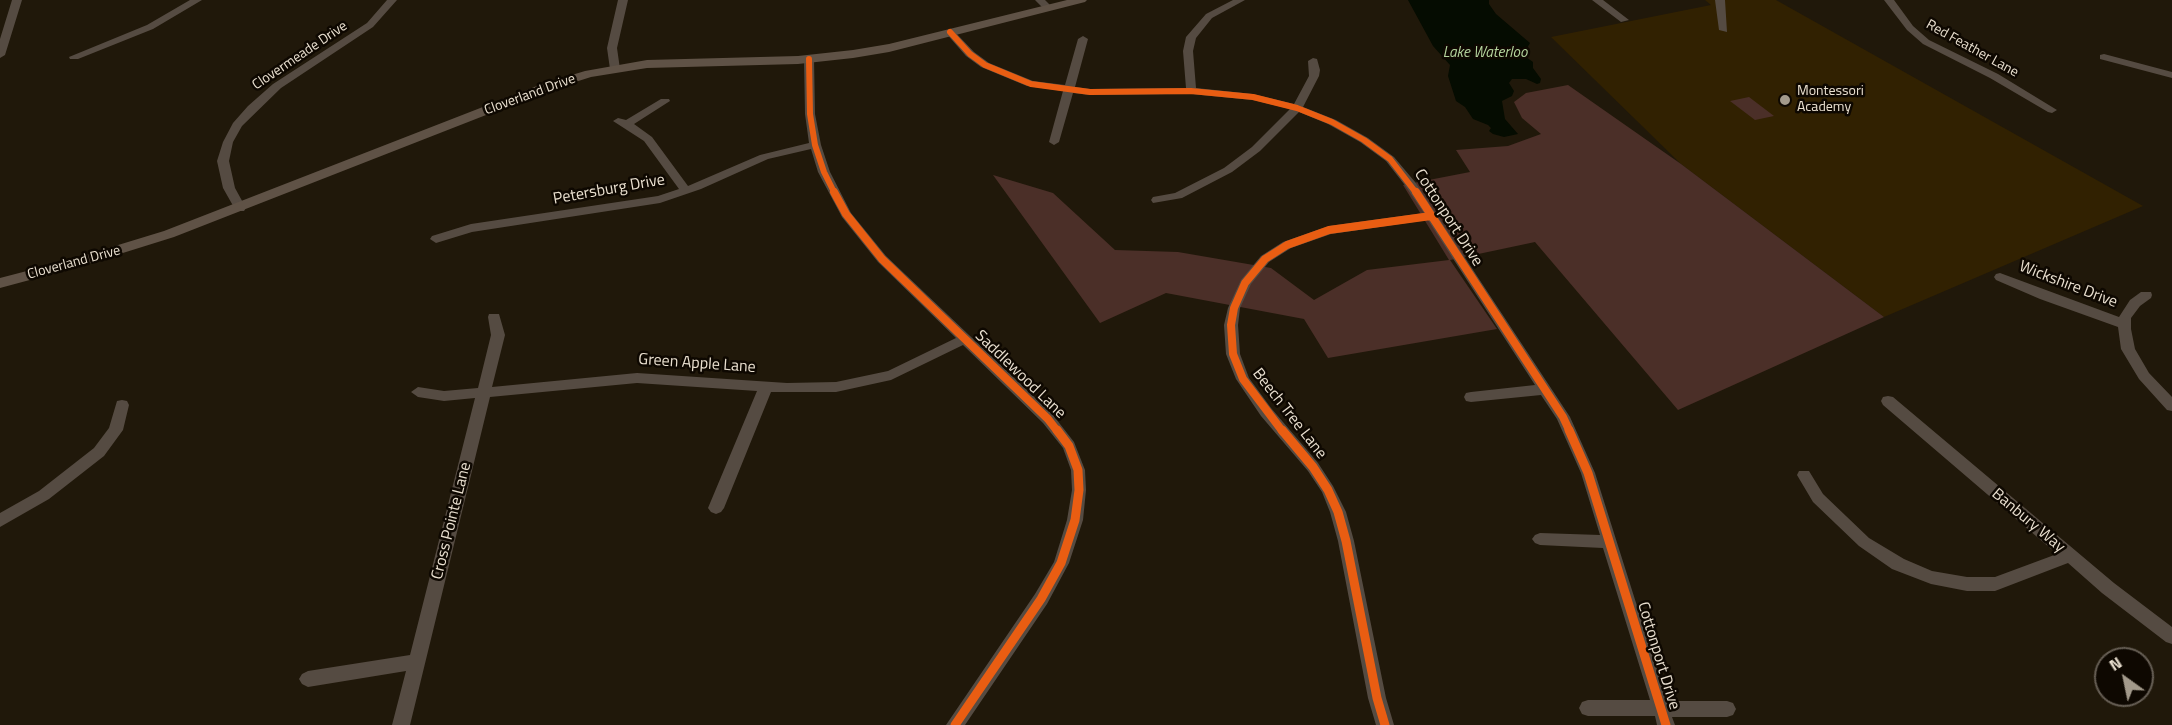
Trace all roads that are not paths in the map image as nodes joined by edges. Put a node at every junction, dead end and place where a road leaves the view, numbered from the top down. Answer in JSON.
{"nodes":[{"id":1,"x":17,"y":0,"type":"edge"},
{"id":2,"x":197,"y":0,"type":"edge"},
{"id":3,"x":392,"y":0,"type":"edge"},
{"id":4,"x":623,"y":0,"type":"edge"},
{"id":5,"x":1081,"y":0,"type":"edge"},
{"id":6,"x":1240,"y":0,"type":"edge"},
{"id":7,"x":1598,"y":0,"type":"edge"},
{"id":8,"x":1720,"y":0,"type":"edge"},
{"id":9,"x":1889,"y":0,"type":"edge"},
{"id":10,"x":1044,"y":4,"type":"edge"},
{"id":11,"x":1624,"y":20,"type":"dead end"},
{"id":12,"x":1724,"y":30,"type":"dead end"},
{"id":13,"x":950,"y":32,"type":"junction"},
{"id":14,"x":1083,"y":39,"type":"dead end"},
{"id":15,"x":0,"y":55,"type":"edge"},
{"id":16,"x":74,"y":57,"type":"dead end"},
{"id":17,"x":2104,"y":57,"type":"dead end"},
{"id":18,"x":809,"y":59,"type":"junction"},
{"id":19,"x":1313,"y":61,"type":"dead end"},
{"id":20,"x":615,"y":69,"type":"junction"},
{"id":21,"x":2172,"y":75,"type":"edge"},
{"id":22,"x":1070,"y":91,"type":"junction"},
{"id":23,"x":1191,"y":91,"type":"junction"},
{"id":24,"x":664,"y":100,"type":"dead end"},
{"id":25,"x":1297,"y":108,"type":"junction"},
{"id":26,"x":2052,"y":110,"type":"dead end"},
{"id":27,"x":1054,"y":142,"type":"dead end"},
{"id":28,"x":816,"y":145,"type":"junction"},
{"id":29,"x":686,"y":191,"type":"junction"},
{"id":30,"x":1157,"y":200,"type":"dead end"},
{"id":31,"x":240,"y":208,"type":"junction"},
{"id":32,"x":1431,"y":216,"type":"junction"},
{"id":33,"x":436,"y":239,"type":"dead end"},
{"id":34,"x":2000,"y":277,"type":"dead end"},
{"id":35,"x":0,"y":283,"type":"edge"},
{"id":36,"x":2146,"y":296,"type":"dead end"},
{"id":37,"x":494,"y":318,"type":"dead end"},
{"id":38,"x":2124,"y":324,"type":"junction"},
{"id":39,"x":964,"y":339,"type":"junction"},
{"id":40,"x":766,"y":387,"type":"junction"},
{"id":41,"x":1546,"y":389,"type":"junction"},
{"id":42,"x":418,"y":392,"type":"dead end"},
{"id":43,"x":485,"y":392,"type":"junction"},
{"id":44,"x":1471,"y":397,"type":"dead end"},
{"id":45,"x":1888,"y":401,"type":"dead end"},
{"id":46,"x":122,"y":405,"type":"dead end"},
{"id":47,"x":2172,"y":406,"type":"edge"},
{"id":48,"x":1804,"y":475,"type":"dead end"},
{"id":49,"x":717,"y":508,"type":"dead end"},
{"id":50,"x":0,"y":521,"type":"edge"},
{"id":51,"x":1540,"y":539,"type":"dead end"},
{"id":52,"x":1609,"y":542,"type":"junction"},
{"id":53,"x":2070,"y":556,"type":"junction"},
{"id":54,"x":2172,"y":638,"type":"edge"},
{"id":55,"x":416,"y":662,"type":"junction"},
{"id":56,"x":308,"y":679,"type":"dead end"},
{"id":57,"x":1588,"y":708,"type":"dead end"},
{"id":58,"x":1727,"y":709,"type":"dead end"},
{"id":59,"x":1663,"y":717,"type":"edge"},
{"id":60,"x":400,"y":725,"type":"edge"},
{"id":61,"x":955,"y":725,"type":"edge"},
{"id":62,"x":1385,"y":725,"type":"edge"}],
"edges":[{"from":1,"to":15,"type":"street"},
{"from":2,"to":16,"type":"street"},
{"from":3,"to":31,"type":"street","name":"Clovermeade Drive"},
{"from":4,"to":20,"type":"street"},
{"from":5,"to":10,"type":"main road","name":"Cloverland Drive"},
{"from":6,"to":23,"type":"street"},
{"from":7,"to":11,"type":"street"},
{"from":8,"to":12,"type":"street"},
{"from":9,"to":26,"type":"street","name":"Red Feather Lane"},
{"from":10,"to":13,"type":"main road","name":"Cloverland Drive"},
{"from":13,"to":18,"type":"main road","name":"Cloverland Drive"},
{"from":13,"to":22,"type":"street","name":"Cottonport Drive"},
{"from":14,"to":22,"type":"street"},
{"from":17,"to":21,"type":"street"},
{"from":18,"to":20,"type":"main road","name":"Cloverland Drive"},
{"from":18,"to":28,"type":"street","name":"Saddlewood Lane"},
{"from":19,"to":25,"type":"street"},
{"from":20,"to":31,"type":"main road","name":"Cloverland Drive"},
{"from":22,"to":23,"type":"street","name":"Cottonport Drive"},
{"from":22,"to":27,"type":"street"},
{"from":23,"to":25,"type":"street","name":"Cottonport Drive"},
{"from":24,"to":29,"type":"street"},
{"from":25,"to":30,"type":"street"},
{"from":25,"to":32,"type":"street","name":"Cottonport Drive"},
{"from":28,"to":29,"type":"street","name":"Petersburg Drive"},
{"from":28,"to":39,"type":"street","name":"Saddlewood Lane"},
{"from":29,"to":33,"type":"street","name":"Petersburg Drive"},
{"from":31,"to":35,"type":"main road","name":"Cloverland Drive"},
{"from":32,"to":41,"type":"street","name":"Cottonport Drive"},
{"from":32,"to":62,"type":"street","name":"Beech Tree Lane"},
{"from":34,"to":38,"type":"street","name":"Wickshire Drive"},
{"from":36,"to":38,"type":"street"},
{"from":37,"to":43,"type":"street","name":"Cross Pointe Lane"},
{"from":38,"to":47,"type":"street"},
{"from":39,"to":40,"type":"street","name":"Green Apple Lane"},
{"from":39,"to":61,"type":"street","name":"Saddlewood Lane"},
{"from":40,"to":43,"type":"street","name":"Green Apple Lane"},
{"from":40,"to":49,"type":"street"},
{"from":41,"to":44,"type":"street"},
{"from":41,"to":52,"type":"street","name":"Cottonport Drive"},
{"from":42,"to":43,"type":"street","name":"Green Apple Lane"},
{"from":43,"to":55,"type":"street","name":"Cross Pointe Lane"},
{"from":45,"to":53,"type":"street","name":"Banbury Way"},
{"from":46,"to":50,"type":"street"},
{"from":48,"to":53,"type":"street"},
{"from":51,"to":52,"type":"street"},
{"from":52,"to":59,"type":"street","name":"Cottonport Drive"},
{"from":53,"to":54,"type":"street","name":"Banbury Way"},
{"from":55,"to":56,"type":"street"},
{"from":55,"to":60,"type":"street","name":"Cross Pointe Lane"},
{"from":57,"to":59,"type":"street"},
{"from":58,"to":59,"type":"street"}]}
